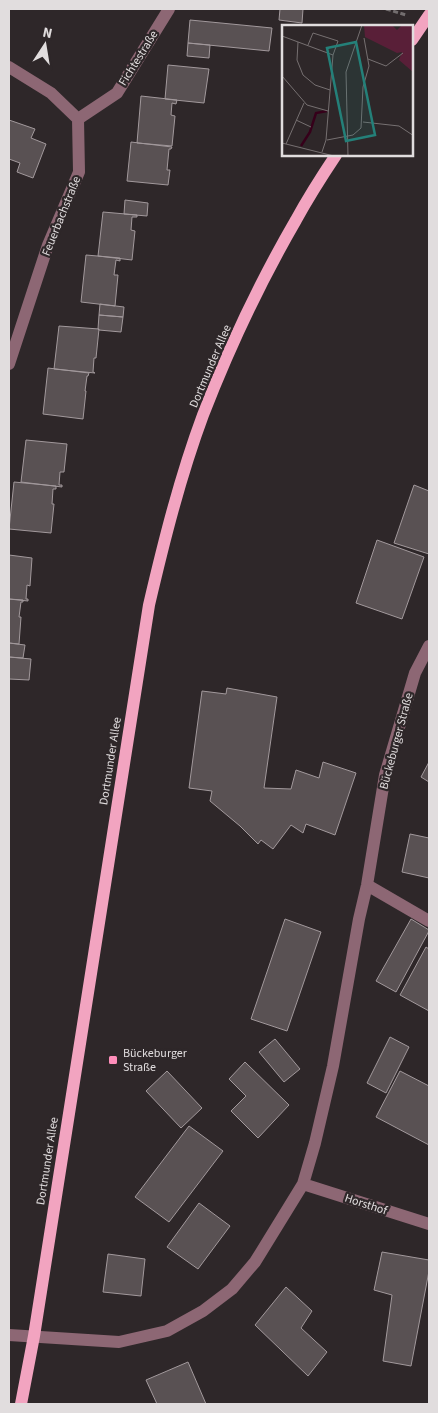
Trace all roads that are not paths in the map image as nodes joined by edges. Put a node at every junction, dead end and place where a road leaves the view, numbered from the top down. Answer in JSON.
{"nodes":[{"id":1,"x":169,"y":9,"type":"edge"},
{"id":2,"x":429,"y":15,"type":"edge"},
{"id":3,"x":413,"y":39,"type":"edge"},
{"id":4,"x":9,"y":67,"type":"edge"},
{"id":5,"x":78,"y":119,"type":"junction"},
{"id":6,"x":335,"y":156,"type":"edge"},
{"id":7,"x":9,"y":364,"type":"edge"},
{"id":8,"x":429,"y":646,"type":"edge"},
{"id":9,"x":368,"y":884,"type":"junction"},
{"id":10,"x":429,"y":920,"type":"edge"},
{"id":11,"x":303,"y":1184,"type":"junction"},
{"id":12,"x":429,"y":1224,"type":"edge"},
{"id":13,"x":9,"y":1335,"type":"edge"},
{"id":14,"x":34,"y":1336,"type":"junction"},
{"id":15,"x":20,"y":1404,"type":"edge"}],
"edges":[{"from":1,"to":5,"type":"street","name":"Fichtestraße"},
{"from":2,"to":3,"type":"main road"},
{"from":4,"to":5,"type":"street"},
{"from":5,"to":7,"type":"street","name":"Feuerbachstraße"},
{"from":6,"to":14,"type":"main road","name":"Dortmunder Allee"},
{"from":8,"to":9,"type":"street","name":"Bückeburger Straße"},
{"from":9,"to":10,"type":"street"},
{"from":9,"to":11,"type":"street","name":"Bückeburger Straße"},
{"from":11,"to":12,"type":"street","name":"Horsthof"},
{"from":11,"to":14,"type":"street","name":"Bückeburger Straße"},
{"from":13,"to":14,"type":"street","name":"Bückeburger Straße"},
{"from":14,"to":15,"type":"main road","name":"Dortmunder Allee"}]}
